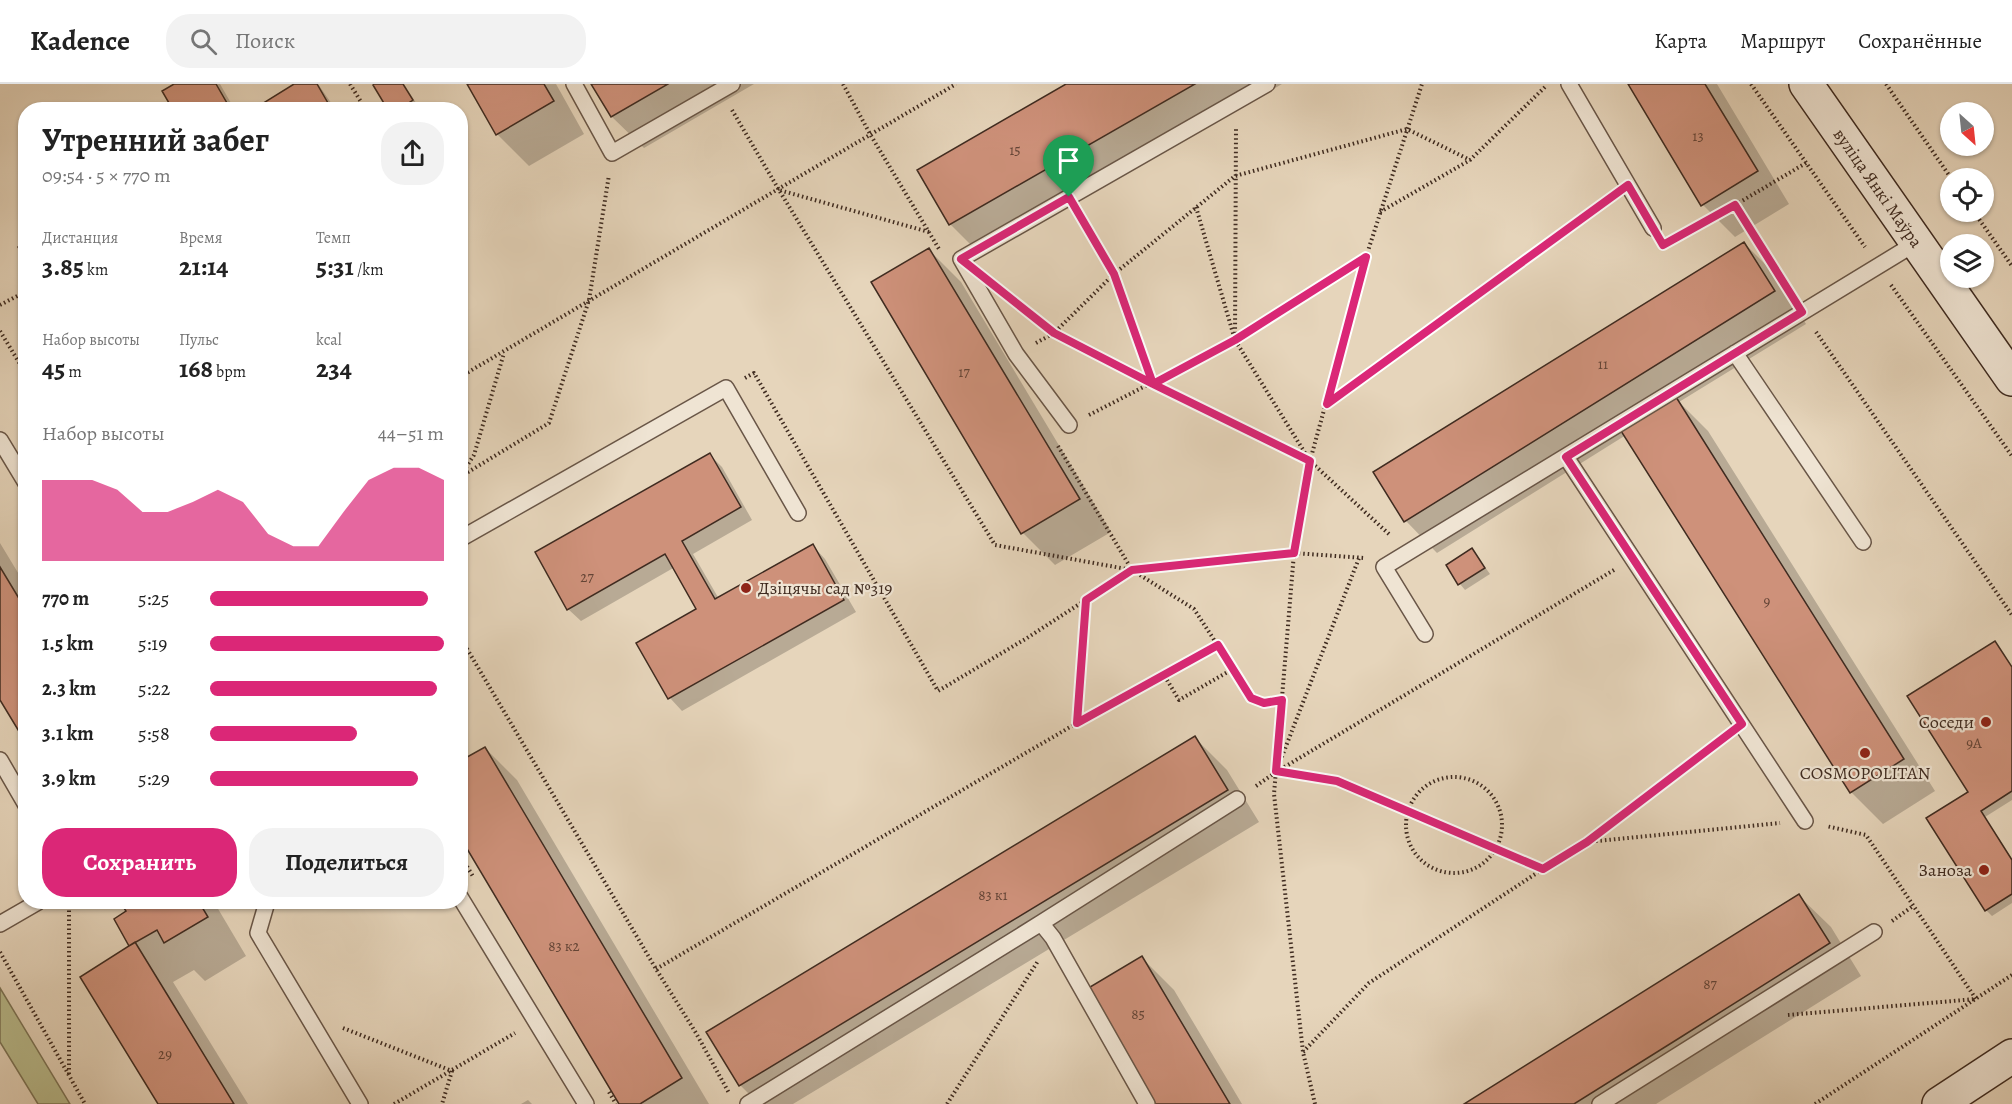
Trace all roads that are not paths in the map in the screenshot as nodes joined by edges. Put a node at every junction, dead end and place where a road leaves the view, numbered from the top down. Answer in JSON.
{"nodes":[{"id":1,"x":574,"y":84,"type":"edge"},
{"id":2,"x":1267,"y":84,"type":"edge"},
{"id":3,"x":1569,"y":84,"type":"edge"},
{"id":4,"x":1806,"y":84,"type":"edge"},
{"id":5,"x":727,"y":87,"type":"edge"},
{"id":6,"x":1653,"y":228,"type":"road end"},
{"id":7,"x":1916,"y":243,"type":"junction"},
{"id":8,"x":1736,"y":353,"type":"junction"},
{"id":9,"x":2012,"y":379,"type":"edge"},
{"id":10,"x":1069,"y":425,"type":"road end"},
{"id":11,"x":0,"y":440,"type":"edge"},
{"id":12,"x":1566,"y":457,"type":"junction"},
{"id":13,"x":18,"y":470,"type":"edge"},
{"id":14,"x":798,"y":513,"type":"dead end"},
{"id":15,"x":468,"y":534,"type":"edge"},
{"id":16,"x":1863,"y":542,"type":"dead end"},
{"id":17,"x":1425,"y":634,"type":"dead end"},
{"id":18,"x":0,"y":760,"type":"edge"},
{"id":19,"x":18,"y":791,"type":"edge"},
{"id":20,"x":1244,"y":795,"type":"road end"},
{"id":21,"x":1805,"y":821,"type":"road end"},
{"id":22,"x":26,"y":909,"type":"edge"},
{"id":23,"x":265,"y":909,"type":"edge"},
{"id":24,"x":467,"y":909,"type":"edge"},
{"id":25,"x":1041,"y":923,"type":"junction"},
{"id":26,"x":0,"y":924,"type":"edge"},
{"id":27,"x":1874,"y":933,"type":"dead end"},
{"id":28,"x":2012,"y":1056,"type":"edge"},
{"id":29,"x":360,"y":1104,"type":"edge"},
{"id":30,"x":586,"y":1104,"type":"edge"},
{"id":31,"x":748,"y":1104,"type":"edge"},
{"id":32,"x":1147,"y":1104,"type":"edge"},
{"id":33,"x":1600,"y":1104,"type":"edge"},
{"id":34,"x":1939,"y":1104,"type":"edge"}],
"edges":[{"from":1,"to":5,"type":"lane"},
{"from":2,"to":10,"type":"lane"},
{"from":3,"to":6,"type":"lane"},
{"from":4,"to":7,"type":"street","name":"вуліца Янкі Маўра"},
{"from":7,"to":8,"type":"lane"},
{"from":7,"to":9,"type":"street","name":"вуліца Янкі Маўра"},
{"from":8,"to":12,"type":"lane"},
{"from":8,"to":16,"type":"lane"},
{"from":11,"to":13,"type":"lane"},
{"from":12,"to":17,"type":"lane"},
{"from":12,"to":21,"type":"lane"},
{"from":14,"to":15,"type":"lane"},
{"from":18,"to":19,"type":"lane"},
{"from":20,"to":25,"type":"lane"},
{"from":22,"to":26,"type":"lane"},
{"from":23,"to":29,"type":"lane"},
{"from":24,"to":30,"type":"lane"},
{"from":25,"to":31,"type":"lane"},
{"from":25,"to":32,"type":"lane"},
{"from":27,"to":33,"type":"lane"},
{"from":28,"to":34,"type":"street"}]}
